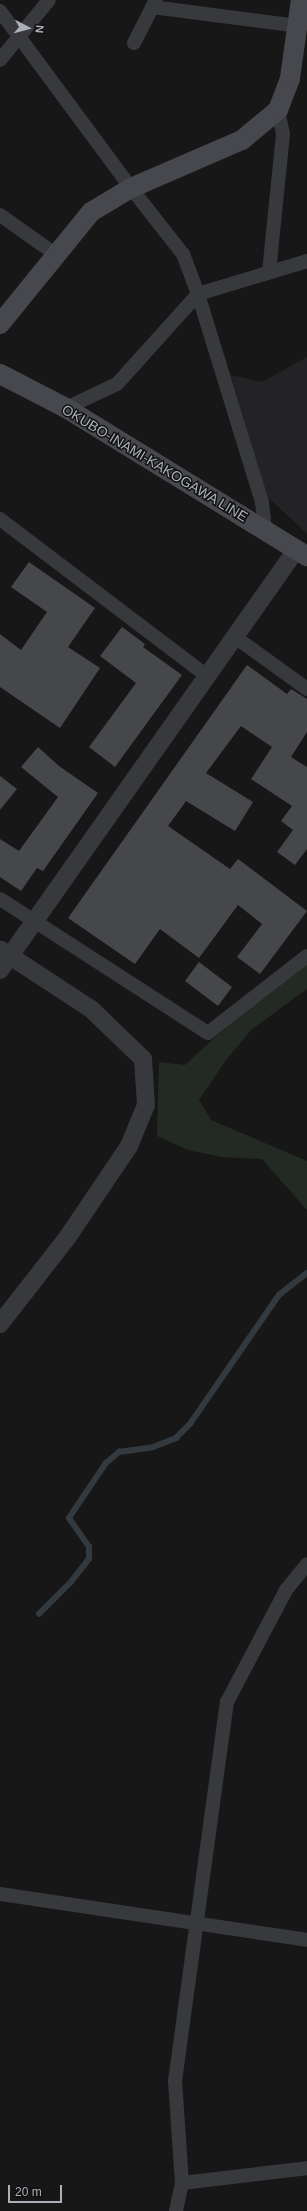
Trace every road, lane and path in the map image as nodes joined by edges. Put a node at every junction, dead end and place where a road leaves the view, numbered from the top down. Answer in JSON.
{"nodes":[{"id":1,"x":50,"y":0,"type":"edge"},
{"id":2,"x":301,"y":0,"type":"edge"},
{"id":3,"x":154,"y":4,"type":"edge"},
{"id":4,"x":0,"y":11,"type":"edge"},
{"id":5,"x":298,"y":26,"type":"junction"},
{"id":6,"x":19,"y":37,"type":"junction"},
{"id":7,"x":134,"y":43,"type":"dead end"},
{"id":8,"x":0,"y":60,"type":"edge"},
{"id":9,"x":278,"y":110,"type":"junction"},
{"id":10,"x":131,"y":188,"type":"junction"},
{"id":11,"x":0,"y":215,"type":"edge"},
{"id":12,"x":55,"y":254,"type":"junction"},
{"id":13,"x":307,"y":261,"type":"edge"},
{"id":14,"x":269,"y":272,"type":"junction"},
{"id":15,"x":198,"y":294,"type":"junction"},
{"id":16,"x":0,"y":324,"type":"edge"},
{"id":17,"x":0,"y":374,"type":"edge"},
{"id":18,"x":66,"y":408,"type":"junction"},
{"id":19,"x":0,"y":519,"type":"edge"},
{"id":20,"x":265,"y":530,"type":"junction"},
{"id":21,"x":301,"y":553,"type":"edge"},
{"id":22,"x":235,"y":637,"type":"junction"},
{"id":23,"x":207,"y":676,"type":"junction"},
{"id":24,"x":307,"y":688,"type":"edge"},
{"id":25,"x":0,"y":899,"type":"edge"},
{"id":26,"x":36,"y":921,"type":"junction"},
{"id":27,"x":5,"y":952,"type":"edge"},
{"id":28,"x":307,"y":956,"type":"edge"},
{"id":29,"x":0,"y":970,"type":"edge"},
{"id":30,"x":0,"y":1324,"type":"edge"},
{"id":31,"x":307,"y":1564,"type":"edge"},
{"id":32,"x":0,"y":1894,"type":"edge"},
{"id":33,"x":195,"y":1922,"type":"junction"},
{"id":34,"x":307,"y":1940,"type":"edge"},
{"id":35,"x":307,"y":2168,"type":"edge"},
{"id":36,"x":182,"y":2183,"type":"junction"},
{"id":37,"x":176,"y":2211,"type":"edge"}],
"edges":[{"from":1,"to":6,"type":"street"},
{"from":2,"to":5,"type":"main road"},
{"from":3,"to":5,"type":"street"},
{"from":3,"to":7,"type":"street"},
{"from":4,"to":6,"type":"street"},
{"from":5,"to":9,"type":"main road"},
{"from":6,"to":8,"type":"street"},
{"from":6,"to":10,"type":"street"},
{"from":9,"to":10,"type":"main road"},
{"from":9,"to":14,"type":"street"},
{"from":10,"to":12,"type":"main road"},
{"from":10,"to":15,"type":"street"},
{"from":11,"to":12,"type":"street"},
{"from":12,"to":16,"type":"main road"},
{"from":13,"to":14,"type":"street"},
{"from":14,"to":15,"type":"street"},
{"from":15,"to":18,"type":"street"},
{"from":15,"to":20,"type":"street"},
{"from":17,"to":18,"type":"main road","name":"OKUBO-INAMI-KAKOGAWA LINE"},
{"from":18,"to":20,"type":"main road","name":"OKUBO-INAMI-KAKOGAWA LINE"},
{"from":19,"to":23,"type":"street"},
{"from":20,"to":21,"type":"main road","name":"OKUBO-INAMI-KAKOGAWA LINE"},
{"from":21,"to":22,"type":"street"},
{"from":22,"to":23,"type":"street"},
{"from":22,"to":24,"type":"street"},
{"from":23,"to":26,"type":"street"},
{"from":25,"to":26,"type":"street"},
{"from":26,"to":27,"type":"street"},
{"from":26,"to":28,"type":"street"},
{"from":27,"to":29,"type":"street"},
{"from":27,"to":30,"type":"street"},
{"from":31,"to":33,"type":"street"},
{"from":32,"to":33,"type":"street"},
{"from":33,"to":34,"type":"street"},
{"from":33,"to":36,"type":"street"},
{"from":35,"to":36,"type":"street"},
{"from":36,"to":37,"type":"street"}]}
